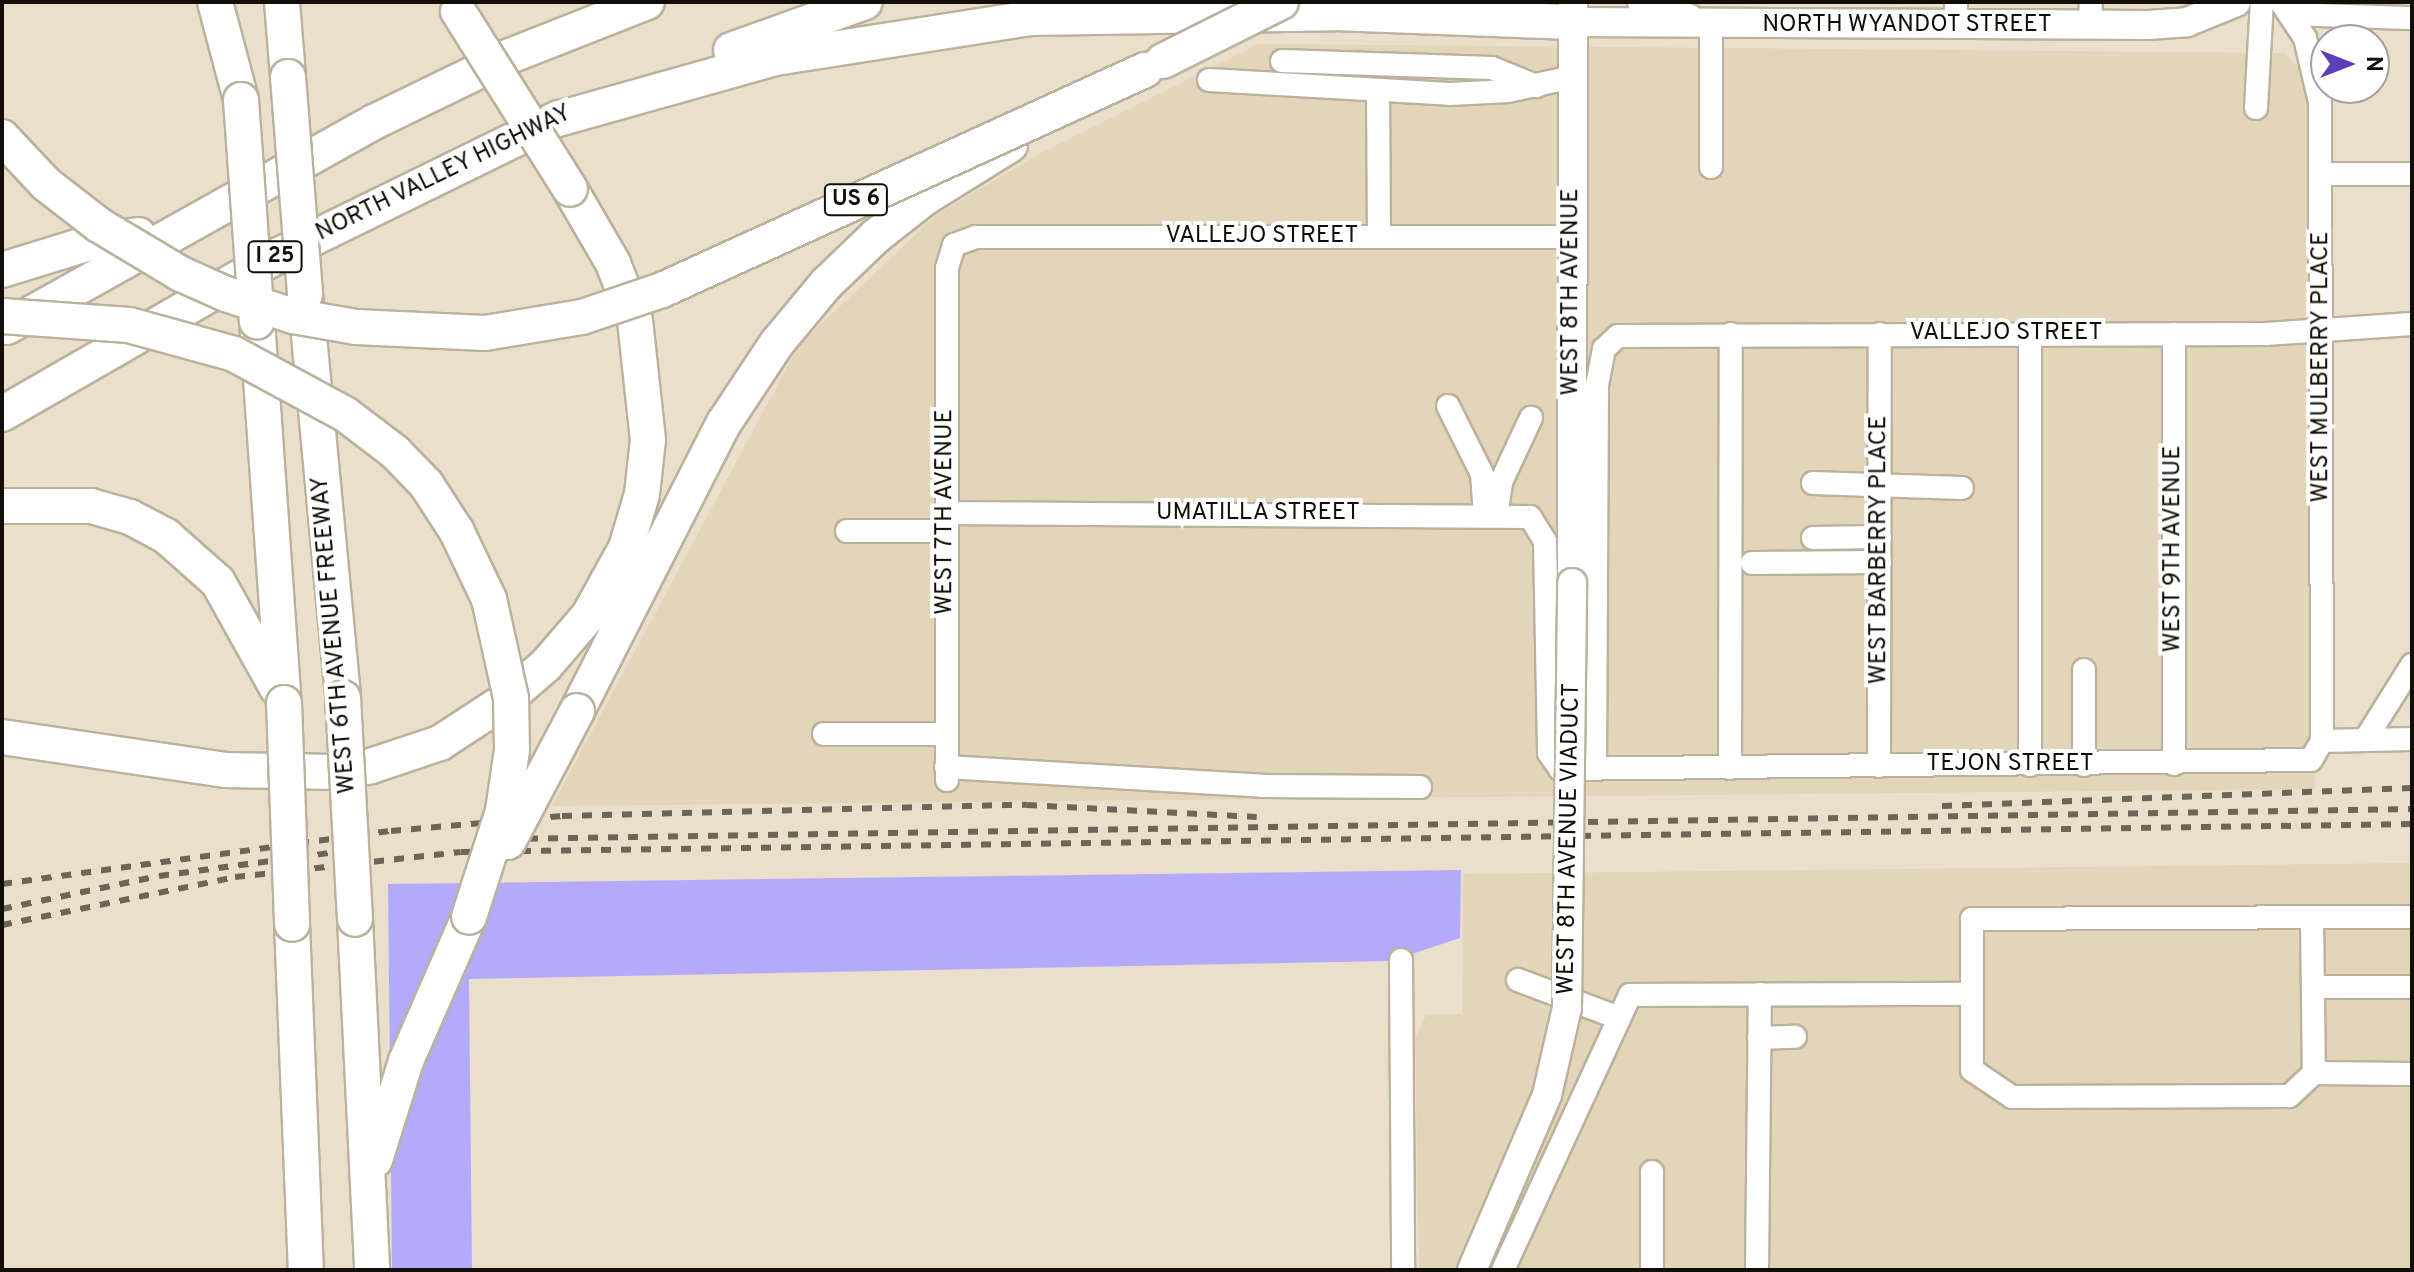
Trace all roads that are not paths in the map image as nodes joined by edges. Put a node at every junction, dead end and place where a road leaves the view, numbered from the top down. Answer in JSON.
{"nodes":[{"id":1,"x":215,"y":2,"type":"edge"},
{"id":2,"x":234,"y":2,"type":"edge"},
{"id":3,"x":282,"y":2,"type":"edge"},
{"id":4,"x":647,"y":2,"type":"edge"},
{"id":5,"x":865,"y":2,"type":"edge"},
{"id":6,"x":1281,"y":2,"type":"edge"},
{"id":7,"x":1642,"y":2,"type":"edge"},
{"id":8,"x":2236,"y":2,"type":"edge"},
{"id":9,"x":2262,"y":2,"type":"edge"},
{"id":10,"x":456,"y":6,"type":"edge"},
{"id":11,"x":2286,"y":8,"type":"edge"},
{"id":12,"x":1573,"y":12,"type":"edge"},
{"id":13,"x":1792,"y":14,"type":"edge"},
{"id":14,"x":1956,"y":14,"type":"edge"},
{"id":15,"x":2090,"y":14,"type":"edge"},
{"id":16,"x":2412,"y":18,"type":"edge"},
{"id":17,"x":1724,"y":19,"type":"edge"},
{"id":18,"x":1282,"y":61,"type":"dead end"},
{"id":19,"x":1145,"y":70,"type":"junction"},
{"id":20,"x":1573,"y":77,"type":"junction"},
{"id":21,"x":1209,"y":80,"type":"dead end"},
{"id":22,"x":1537,"y":86,"type":"junction"},
{"id":23,"x":1378,"y":91,"type":"junction"},
{"id":24,"x":241,"y":100,"type":"junction"},
{"id":25,"x":2256,"y":108,"type":"dead end"},
{"id":26,"x":558,"y":119,"type":"junction"},
{"id":27,"x":2,"y":137,"type":"edge"},
{"id":28,"x":1711,"y":167,"type":"dead end"},
{"id":29,"x":2321,"y":174,"type":"junction"},
{"id":30,"x":2412,"y":174,"type":"edge"},
{"id":31,"x":174,"y":229,"type":"junction"},
{"id":32,"x":1379,"y":237,"type":"junction"},
{"id":33,"x":1572,"y":237,"type":"junction"},
{"id":34,"x":954,"y":245,"type":"joint"},
{"id":35,"x":2,"y":270,"type":"edge"},
{"id":36,"x":2,"y":316,"type":"edge"},
{"id":37,"x":2412,"y":324,"type":"edge"},
{"id":38,"x":2322,"y":328,"type":"junction"},
{"id":39,"x":2,"y":330,"type":"edge"},
{"id":40,"x":1731,"y":334,"type":"junction"},
{"id":41,"x":1880,"y":334,"type":"junction"},
{"id":42,"x":2030,"y":334,"type":"junction"},
{"id":43,"x":2174,"y":334,"type":"junction"},
{"id":44,"x":1604,"y":349,"type":"joint"},
{"id":45,"x":1448,"y":406,"type":"dead end"},
{"id":46,"x":2,"y":414,"type":"edge"},
{"id":47,"x":1531,"y":418,"type":"dead end"},
{"id":48,"x":1813,"y":483,"type":"dead end"},
{"id":49,"x":1880,"y":488,"type":"junction"},
{"id":50,"x":1962,"y":488,"type":"dead end"},
{"id":51,"x":2,"y":506,"type":"edge"},
{"id":52,"x":1490,"y":515,"type":"junction"},
{"id":53,"x":946,"y":522,"type":"junction"},
{"id":54,"x":847,"y":531,"type":"dead end"},
{"id":55,"x":1880,"y":537,"type":"junction"},
{"id":56,"x":1813,"y":538,"type":"dead end"},
{"id":57,"x":1546,"y":552,"type":"joint"},
{"id":58,"x":1880,"y":562,"type":"junction"},
{"id":59,"x":1752,"y":563,"type":"dead end"},
{"id":60,"x":1572,"y":583,"type":"joint"},
{"id":61,"x":2412,"y":665,"type":"edge"},
{"id":62,"x":2084,"y":670,"type":"dead end"},
{"id":63,"x":284,"y":703,"type":"junction"},
{"id":64,"x":824,"y":734,"type":"dead end"},
{"id":65,"x":946,"y":734,"type":"junction"},
{"id":66,"x":2,"y":737,"type":"edge"},
{"id":67,"x":2412,"y":739,"type":"edge"},
{"id":68,"x":2365,"y":740,"type":"junction"},
{"id":69,"x":2322,"y":741,"type":"junction"},
{"id":70,"x":2174,"y":764,"type":"junction"},
{"id":71,"x":2030,"y":765,"type":"junction"},
{"id":72,"x":2084,"y":765,"type":"junction"},
{"id":73,"x":1879,"y":766,"type":"junction"},
{"id":74,"x":1730,"y":768,"type":"junction"},
{"id":75,"x":1595,"y":769,"type":"junction"},
{"id":76,"x":1420,"y":787,"type":"dead end"},
{"id":77,"x":469,"y":917,"type":"junction"},
{"id":78,"x":2312,"y":917,"type":"junction"},
{"id":79,"x":2412,"y":917,"type":"edge"},
{"id":80,"x":1401,"y":960,"type":"dead end"},
{"id":81,"x":1518,"y":980,"type":"dead end"},
{"id":82,"x":2314,"y":987,"type":"junction"},
{"id":83,"x":2412,"y":987,"type":"edge"},
{"id":84,"x":1760,"y":994,"type":"junction"},
{"id":85,"x":1972,"y":994,"type":"junction"},
{"id":86,"x":1619,"y":1018,"type":"junction"},
{"id":87,"x":1795,"y":1037,"type":"dead end"},
{"id":88,"x":1759,"y":1038,"type":"junction"},
{"id":89,"x":2314,"y":1073,"type":"junction"},
{"id":90,"x":2412,"y":1074,"type":"edge"},
{"id":91,"x":1652,"y":1172,"type":"dead end"},
{"id":92,"x":368,"y":1183,"type":"junction"},
{"id":93,"x":306,"y":1270,"type":"edge"},
{"id":94,"x":372,"y":1270,"type":"edge"},
{"id":95,"x":1403,"y":1270,"type":"edge"},
{"id":96,"x":1472,"y":1270,"type":"edge"},
{"id":97,"x":1503,"y":1270,"type":"edge"},
{"id":98,"x":1652,"y":1270,"type":"edge"},
{"id":99,"x":1757,"y":1270,"type":"edge"}],
"edges":[{"from":1,"to":24,"type":"highway"},
{"from":2,"to":24,"type":"highway"},
{"from":3,"to":92,"type":"highway","name":"WEST 6TH AVENUE FREEWAY","bridge":true},
{"from":4,"to":31,"type":"highway"},
{"from":5,"to":26,"type":"highway","name":"NORTH VALLEY HIGHWAY","number":"I 25"},
{"from":6,"to":19,"type":"highway","number":"US 6","bridge":true},
{"from":7,"to":17,"type":"main road"},
{"from":8,"to":15,"type":"main road","name":"NORTH WYANDOT STREET"},
{"from":9,"to":25,"type":"street"},
{"from":10,"to":66,"type":"highway","bridge":true},
{"from":11,"to":16,"type":"street"},
{"from":11,"to":29,"type":"street","name":"WEST MULBERRY PLACE"},
{"from":12,"to":17,"type":"main road","name":"NORTH WYANDOT STREET"},
{"from":12,"to":20,"type":"main road","name":"WEST 8TH AVENUE"},
{"from":12,"to":26,"type":"highway"},
{"from":13,"to":14,"type":"main road","name":"NORTH WYANDOT STREET"},
{"from":13,"to":17,"type":"main road","name":"NORTH WYANDOT STREET"},
{"from":14,"to":15,"type":"main road","name":"NORTH WYANDOT STREET"},
{"from":17,"to":28,"type":"street"},
{"from":18,"to":22,"type":"street"},
{"from":19,"to":27,"type":"highway","number":"US 6","bridge":true},
{"from":19,"to":77,"type":"highway","bridge":true},
{"from":20,"to":22,"type":"street"},
{"from":20,"to":33,"type":"main road","name":"WEST 8TH AVENUE"},
{"from":21,"to":23,"type":"street"},
{"from":22,"to":23,"type":"street"},
{"from":23,"to":32,"type":"street"},
{"from":24,"to":63,"type":"highway","bridge":true},
{"from":26,"to":46,"type":"highway","name":"NORTH VALLEY HIGHWAY","number":"I 25"},
{"from":29,"to":30,"type":"street"},
{"from":29,"to":38,"type":"street","name":"WEST MULBERRY PLACE"},
{"from":31,"to":35,"type":"highway"},
{"from":31,"to":39,"type":"highway"},
{"from":32,"to":33,"type":"street","name":"VALLEJO STREET"},
{"from":32,"to":34,"type":"street","name":"VALLEJO STREET"},
{"from":33,"to":60,"type":"main road","name":"WEST 8TH AVENUE"},
{"from":34,"to":53,"type":"street","name":"WEST 7TH AVENUE"},
{"from":36,"to":77,"type":"highway","bridge":true},
{"from":37,"to":38,"type":"street","name":"VALLEJO STREET"},
{"from":38,"to":43,"type":"street","name":"VALLEJO STREET"},
{"from":38,"to":69,"type":"street","name":"WEST MULBERRY PLACE"},
{"from":40,"to":41,"type":"street","name":"VALLEJO STREET"},
{"from":40,"to":44,"type":"street","name":"VALLEJO STREET"},
{"from":40,"to":74,"type":"street"},
{"from":41,"to":42,"type":"street","name":"VALLEJO STREET"},
{"from":41,"to":49,"type":"street","name":"WEST BARBERRY PLACE"},
{"from":42,"to":43,"type":"street","name":"VALLEJO STREET"},
{"from":42,"to":71,"type":"street"},
{"from":43,"to":70,"type":"street","name":"WEST 9TH AVENUE"},
{"from":44,"to":75,"type":"street","name":"WEST 8TH AVENUE"},
{"from":45,"to":52,"type":"street"},
{"from":47,"to":52,"type":"street"},
{"from":48,"to":49,"type":"street"},
{"from":49,"to":50,"type":"street"},
{"from":49,"to":55,"type":"street","name":"WEST BARBERRY PLACE"},
{"from":51,"to":63,"type":"highway"},
{"from":52,"to":53,"type":"street","name":"UMATILLA STREET"},
{"from":52,"to":57,"type":"street","name":"UMATILLA STREET"},
{"from":53,"to":54,"type":"street","name":"UMATILLA STREET"},
{"from":53,"to":65,"type":"street","name":"WEST 7TH AVENUE"},
{"from":55,"to":56,"type":"street"},
{"from":55,"to":58,"type":"street","name":"WEST BARBERRY PLACE"},
{"from":57,"to":75,"type":"street","name":"TEJON STREET"},
{"from":58,"to":59,"type":"street"},
{"from":58,"to":73,"type":"street","name":"WEST BARBERRY PLACE"},
{"from":60,"to":96,"type":"main road","name":"WEST 8TH AVENUE VIADUCT","bridge":true},
{"from":61,"to":68,"type":"street"},
{"from":62,"to":72,"type":"street"},
{"from":63,"to":93,"type":"highway","bridge":true},
{"from":64,"to":65,"type":"street"},
{"from":65,"to":76,"type":"street","name":"WEST 7TH AVENUE"},
{"from":67,"to":68,"type":"street"},
{"from":68,"to":69,"type":"street"},
{"from":69,"to":70,"type":"street","name":"TEJON STREET"},
{"from":70,"to":72,"type":"street","name":"TEJON STREET"},
{"from":71,"to":72,"type":"street","name":"TEJON STREET"},
{"from":71,"to":73,"type":"street","name":"TEJON STREET"},
{"from":73,"to":74,"type":"street","name":"TEJON STREET"},
{"from":74,"to":75,"type":"street","name":"TEJON STREET"},
{"from":77,"to":92,"type":"highway"},
{"from":78,"to":79,"type":"street"},
{"from":78,"to":82,"type":"street"},
{"from":78,"to":85,"type":"street"},
{"from":80,"to":95,"type":"street"},
{"from":81,"to":86,"type":"street"},
{"from":82,"to":83,"type":"street"},
{"from":82,"to":89,"type":"street"},
{"from":84,"to":85,"type":"street"},
{"from":84,"to":86,"type":"street"},
{"from":84,"to":88,"type":"street"},
{"from":85,"to":89,"type":"street"},
{"from":86,"to":97,"type":"street"},
{"from":87,"to":88,"type":"street"},
{"from":88,"to":99,"type":"street"},
{"from":89,"to":90,"type":"street"},
{"from":91,"to":98,"type":"street"},
{"from":92,"to":94,"type":"highway","name":"WEST 6TH AVENUE FREEWAY"}]}
